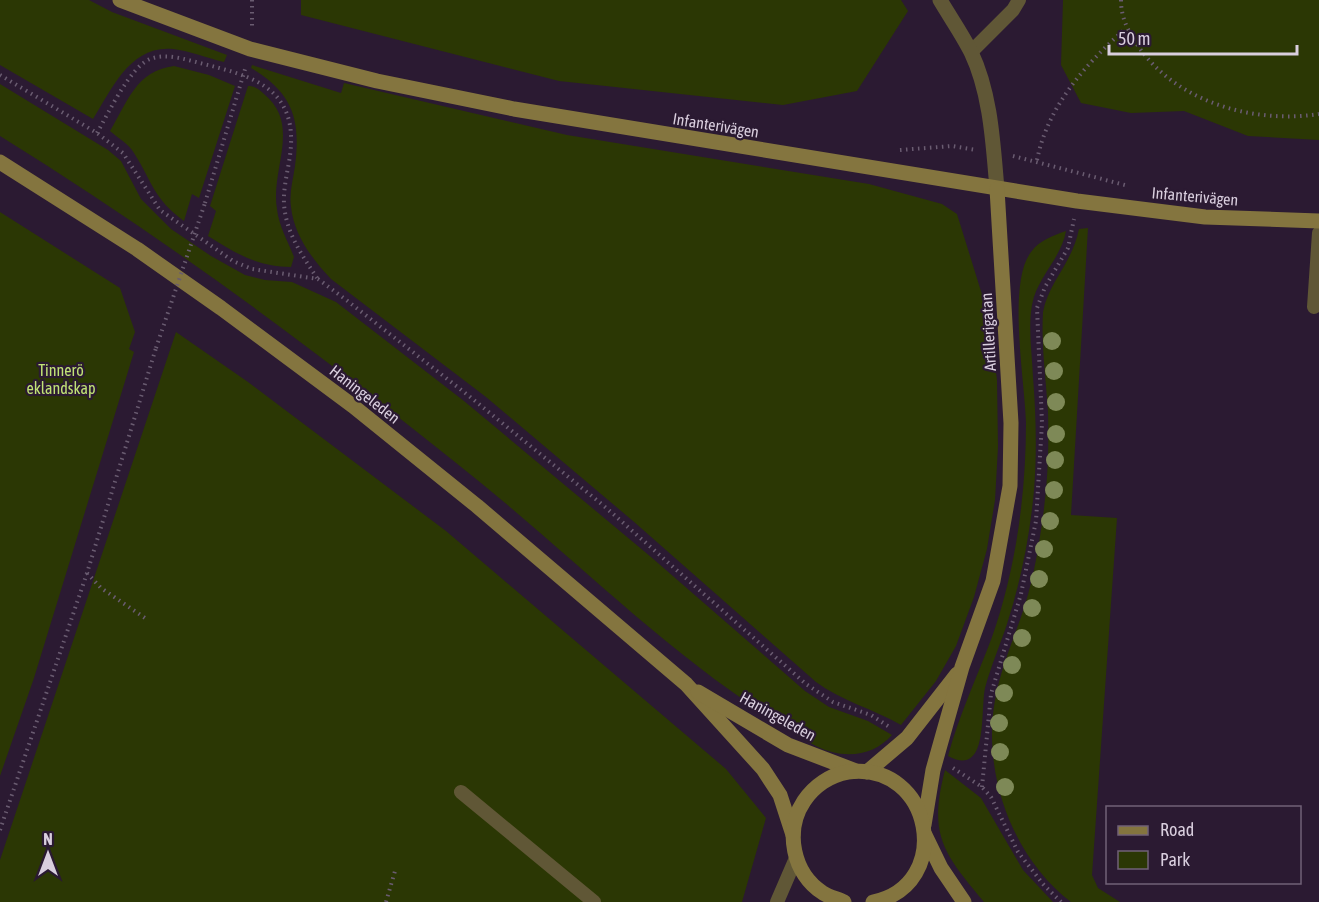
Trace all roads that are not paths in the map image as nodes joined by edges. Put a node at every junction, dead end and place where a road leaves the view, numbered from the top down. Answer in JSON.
{"nodes":[{"id":1,"x":120,"y":0,"type":"edge"},
{"id":2,"x":940,"y":0,"type":"edge"},
{"id":3,"x":1019,"y":0,"type":"edge"},
{"id":4,"x":146,"y":5,"type":"edge"},
{"id":5,"x":971,"y":52,"type":"junction"},
{"id":6,"x":0,"y":162,"type":"edge"},
{"id":7,"x":997,"y":189,"type":"junction"},
{"id":8,"x":1319,"y":221,"type":"edge"},
{"id":9,"x":1319,"y":233,"type":"edge"},
{"id":10,"x":1314,"y":307,"type":"dead end"},
{"id":11,"x":962,"y":667,"type":"junction"},
{"id":12,"x":686,"y":684,"type":"junction"},
{"id":13,"x":862,"y":771,"type":"junction"},
{"id":14,"x":461,"y":792,"type":"dead end"},
{"id":15,"x":925,"y":830,"type":"junction"},
{"id":16,"x":793,"y":836,"type":"junction"},
{"id":17,"x":796,"y":858,"type":"junction"},
{"id":18,"x":594,"y":902,"type":"edge"},
{"id":19,"x":777,"y":902,"type":"edge"},
{"id":20,"x":844,"y":902,"type":"edge"},
{"id":21,"x":873,"y":902,"type":"edge"},
{"id":22,"x":964,"y":902,"type":"edge"}],
"edges":[{"from":1,"to":4,"type":"street","name":"Infanterivägen"},
{"from":2,"to":5,"type":"street","name":"Artillerigatan"},
{"from":3,"to":5,"type":"lane"},
{"from":4,"to":7,"type":"street","name":"Infanterivägen"},
{"from":5,"to":7,"type":"street","name":"Artillerigatan"},
{"from":6,"to":12,"type":"street","name":"Haningeleden"},
{"from":7,"to":8,"type":"street","name":"Infanterivägen"},
{"from":7,"to":11,"type":"street","name":"Artillerigatan"},
{"from":9,"to":10,"type":"lane"},
{"from":11,"to":13,"type":"street","name":"Artillerigatan"},
{"from":11,"to":15,"type":"street","name":"Artillerigatan"},
{"from":12,"to":13,"type":"street","name":"Haningeleden"},
{"from":12,"to":16,"type":"street","name":"Haningeleden"},
{"from":13,"to":15,"type":"street","name":"Haningeleden"},
{"from":13,"to":16,"type":"street"},
{"from":14,"to":18,"type":"lane"},
{"from":15,"to":21,"type":"street","name":"Artillerigatan"},
{"from":15,"to":22,"type":"street"},
{"from":16,"to":17,"type":"street"},
{"from":17,"to":19,"type":"lane"},
{"from":17,"to":20,"type":"street"}]}
